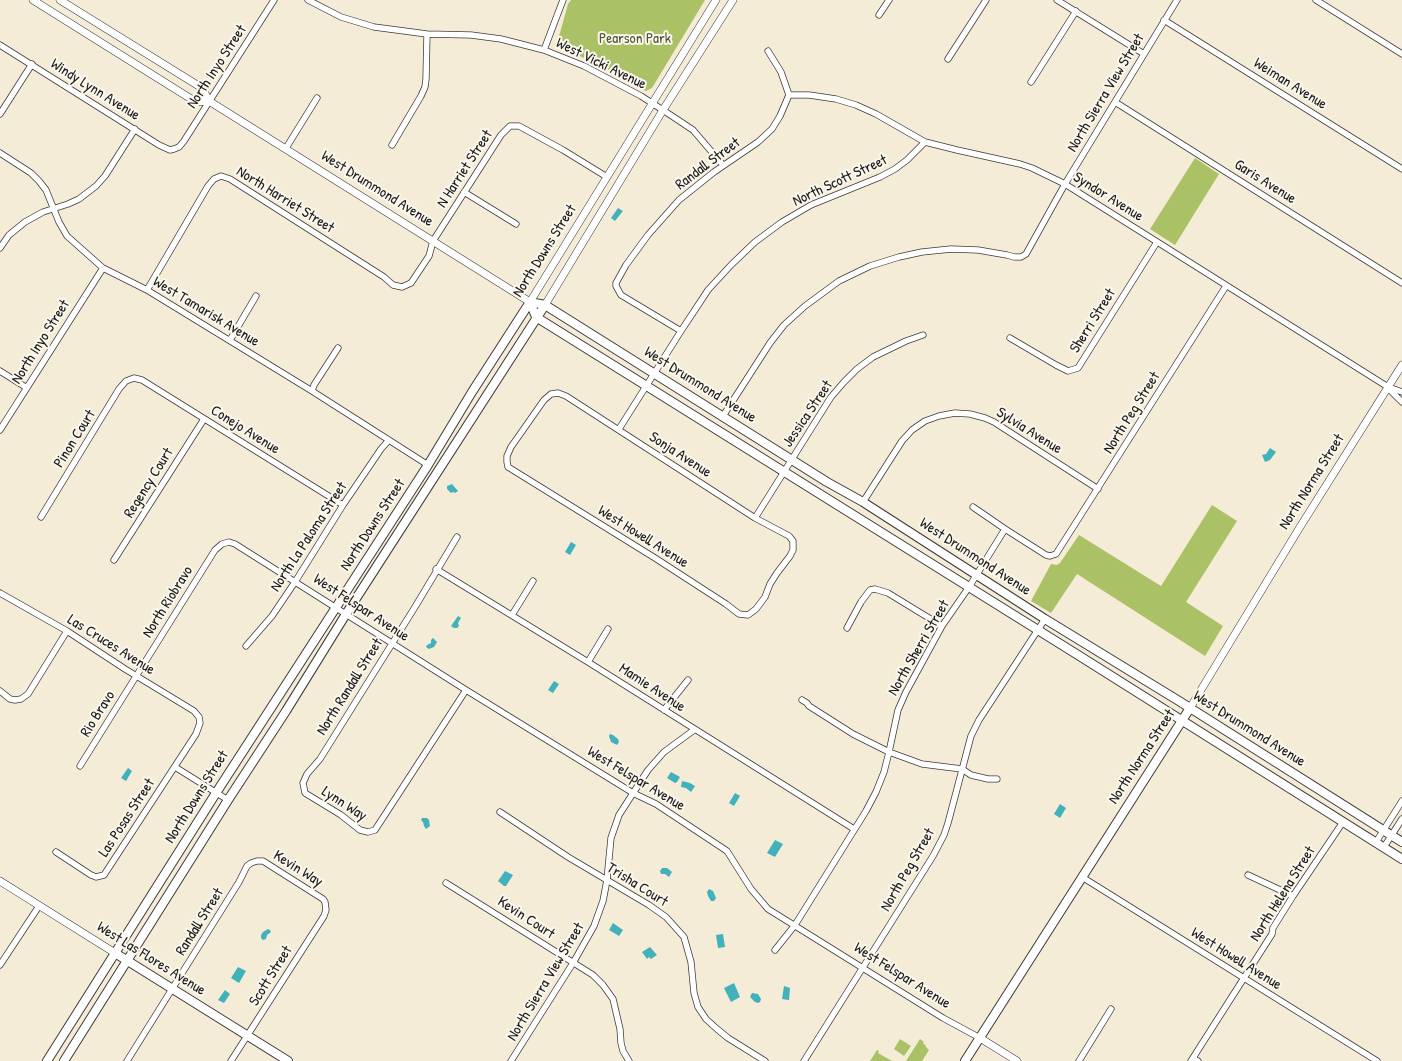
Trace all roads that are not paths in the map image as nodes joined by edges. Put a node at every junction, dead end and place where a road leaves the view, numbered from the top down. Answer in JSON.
{"nodes":[{"id":1,"x":33,"y":0,"type":"edge"},
{"id":2,"x":60,"y":0,"type":"edge"},
{"id":3,"x":274,"y":0,"type":"edge"},
{"id":4,"x":308,"y":0,"type":"edge"},
{"id":5,"x":563,"y":0,"type":"edge"},
{"id":6,"x":716,"y":0,"type":"edge"},
{"id":7,"x":733,"y":0,"type":"edge"},
{"id":8,"x":889,"y":0,"type":"edge"},
{"id":9,"x":986,"y":0,"type":"edge"},
{"id":10,"x":1057,"y":0,"type":"edge"},
{"id":11,"x":1177,"y":0,"type":"edge"},
{"id":12,"x":1316,"y":0,"type":"edge"},
{"id":13,"x":1076,"y":11,"type":"junction"},
{"id":14,"x":879,"y":15,"type":"dead end"},
{"id":15,"x":1164,"y":20,"type":"junction"},
{"id":16,"x":427,"y":34,"type":"junction"},
{"id":17,"x":0,"y":45,"type":"edge"},
{"id":18,"x":544,"y":50,"type":"junction"},
{"id":19,"x":768,"y":50,"type":"dead end"},
{"id":20,"x":1144,"y":54,"type":"junction"},
{"id":21,"x":1402,"y":54,"type":"edge"},
{"id":22,"x":948,"y":59,"type":"dead end"},
{"id":23,"x":32,"y":64,"type":"junction"},
{"id":24,"x":1031,"y":82,"type":"dead end"},
{"id":25,"x":789,"y":95,"type":"junction"},
{"id":26,"x":317,"y":98,"type":"dead end"},
{"id":27,"x":210,"y":100,"type":"junction"},
{"id":28,"x":1115,"y":102,"type":"junction"},
{"id":29,"x":652,"y":104,"type":"junction"},
{"id":30,"x":663,"y":110,"type":"junction"},
{"id":31,"x":0,"y":114,"type":"edge"},
{"id":32,"x":135,"y":129,"type":"junction"},
{"id":33,"x":925,"y":142,"type":"junction"},
{"id":34,"x":392,"y":144,"type":"dead end"},
{"id":35,"x":179,"y":147,"type":"joint"},
{"id":36,"x":286,"y":148,"type":"junction"},
{"id":37,"x":0,"y":153,"type":"edge"},
{"id":38,"x":723,"y":165,"type":"junction"},
{"id":39,"x":1402,"y":169,"type":"edge"},
{"id":40,"x":607,"y":177,"type":"junction"},
{"id":41,"x":1065,"y":184,"type":"junction"},
{"id":42,"x":464,"y":192,"type":"junction"},
{"id":43,"x":54,"y":209,"type":"junction"},
{"id":44,"x":516,"y":224,"type":"dead end"},
{"id":45,"x":433,"y":241,"type":"junction"},
{"id":46,"x":1157,"y":242,"type":"junction"},
{"id":47,"x":2,"y":245,"type":"edge"},
{"id":48,"x":103,"y":268,"type":"junction"},
{"id":49,"x":1402,"y":283,"type":"edge"},
{"id":50,"x":1226,"y":286,"type":"junction"},
{"id":51,"x":147,"y":290,"type":"junction"},
{"id":52,"x":256,"y":296,"type":"dead end"},
{"id":53,"x":530,"y":302,"type":"junction"},
{"id":54,"x":545,"y":305,"type":"junction"},
{"id":55,"x":536,"y":317,"type":"junction"},
{"id":56,"x":681,"y":331,"type":"junction"},
{"id":57,"x":923,"y":335,"type":"dead end"},
{"id":58,"x":1010,"y":338,"type":"dead end"},
{"id":59,"x":230,"y":340,"type":"junction"},
{"id":60,"x":338,"y":348,"type":"dead end"},
{"id":61,"x":1402,"y":364,"type":"edge"},
{"id":62,"x":0,"y":371,"type":"edge"},
{"id":63,"x":654,"y":373,"type":"junction"},
{"id":64,"x":134,"y":378,"type":"joint"},
{"id":65,"x":647,"y":385,"type":"junction"},
{"id":66,"x":1388,"y":387,"type":"junction"},
{"id":67,"x":27,"y":388,"type":"junction"},
{"id":68,"x":312,"y":391,"type":"junction"},
{"id":69,"x":1402,"y":392,"type":"edge"},
{"id":70,"x":1402,"y":402,"type":"edge"},
{"id":71,"x":723,"y":416,"type":"junction"},
{"id":72,"x":204,"y":419,"type":"junction"},
{"id":73,"x":0,"y":430,"type":"edge"},
{"id":74,"x":619,"y":430,"type":"junction"},
{"id":75,"x":389,"y":440,"type":"junction"},
{"id":76,"x":792,"y":460,"type":"junction"},
{"id":77,"x":428,"y":465,"type":"junction"},
{"id":78,"x":784,"y":471,"type":"junction"},
{"id":79,"x":523,"y":476,"type":"joint"},
{"id":80,"x":1098,"y":489,"type":"junction"},
{"id":81,"x":863,"y":502,"type":"junction"},
{"id":82,"x":343,"y":504,"type":"junction"},
{"id":83,"x":973,"y":507,"type":"dead end"},
{"id":84,"x":41,"y":517,"type":"dead end"},
{"id":85,"x":755,"y":518,"type":"junction"},
{"id":86,"x":1005,"y":529,"type":"junction"},
{"id":87,"x":457,"y":537,"type":"dead end"},
{"id":88,"x":791,"y":538,"type":"joint"},
{"id":89,"x":222,"y":544,"type":"joint"},
{"id":90,"x":114,"y":560,"type":"dead end"},
{"id":91,"x":436,"y":569,"type":"junction"},
{"id":92,"x":976,"y":575,"type":"junction"},
{"id":93,"x":534,"y":581,"type":"dead end"},
{"id":94,"x":295,"y":582,"type":"junction"},
{"id":95,"x":969,"y":587,"type":"junction"},
{"id":96,"x":0,"y":593,"type":"edge"},
{"id":97,"x":336,"y":608,"type":"junction"},
{"id":98,"x":346,"y":614,"type":"junction"},
{"id":99,"x":512,"y":615,"type":"junction"},
{"id":100,"x":1045,"y":619,"type":"junction"},
{"id":101,"x":942,"y":626,"type":"junction"},
{"id":102,"x":847,"y":628,"type":"dead end"},
{"id":103,"x":608,"y":629,"type":"dead end"},
{"id":104,"x":67,"y":630,"type":"junction"},
{"id":105,"x":1038,"y":630,"type":"junction"},
{"id":106,"x":392,"y":643,"type":"junction"},
{"id":107,"x":246,"y":646,"type":"dead end"},
{"id":108,"x":588,"y":662,"type":"junction"},
{"id":109,"x":137,"y":675,"type":"junction"},
{"id":110,"x":688,"y":680,"type":"dead end"},
{"id":111,"x":466,"y":690,"type":"junction"},
{"id":112,"x":0,"y":691,"type":"edge"},
{"id":113,"x":802,"y":700,"type":"dead end"},
{"id":114,"x":1190,"y":708,"type":"junction"},
{"id":115,"x":664,"y":710,"type":"junction"},
{"id":116,"x":1182,"y":721,"type":"junction"},
{"id":117,"x":199,"y":726,"type":"joint"},
{"id":118,"x":694,"y":730,"type":"junction"},
{"id":119,"x":890,"y":752,"type":"junction"},
{"id":120,"x":1262,"y":754,"type":"junction"},
{"id":121,"x":80,"y":766,"type":"dead end"},
{"id":122,"x":1254,"y":766,"type":"junction"},
{"id":123,"x":175,"y":767,"type":"junction"},
{"id":124,"x":962,"y":769,"type":"junction"},
{"id":125,"x":997,"y":778,"type":"dead end"},
{"id":126,"x":303,"y":788,"type":"joint"},
{"id":127,"x":216,"y":793,"type":"junction"},
{"id":128,"x":632,"y":793,"type":"junction"},
{"id":129,"x":228,"y":800,"type":"junction"},
{"id":130,"x":1402,"y":801,"type":"edge"},
{"id":131,"x":500,"y":812,"type":"dead end"},
{"id":132,"x":1402,"y":819,"type":"edge"},
{"id":133,"x":1343,"y":822,"type":"junction"},
{"id":134,"x":854,"y":830,"type":"junction"},
{"id":135,"x":1384,"y":830,"type":"junction"},
{"id":136,"x":1391,"y":835,"type":"junction"},
{"id":137,"x":1376,"y":842,"type":"junction"},
{"id":138,"x":1402,"y":842,"type":"edge"},
{"id":139,"x":1384,"y":847,"type":"junction"},
{"id":140,"x":56,"y":852,"type":"dead end"},
{"id":141,"x":1402,"y":859,"type":"edge"},
{"id":142,"x":257,"y":861,"type":"joint"},
{"id":143,"x":1248,"y":875,"type":"dead end"},
{"id":144,"x":1082,"y":877,"type":"junction"},
{"id":145,"x":607,"y":880,"type":"junction"},
{"id":146,"x":0,"y":881,"type":"edge"},
{"id":147,"x":446,"y":883,"type":"dead end"},
{"id":148,"x":1293,"y":896,"type":"junction"},
{"id":149,"x":325,"y":902,"type":"joint"},
{"id":150,"x":39,"y":906,"type":"junction"},
{"id":151,"x":795,"y":925,"type":"junction"},
{"id":152,"x":775,"y":950,"type":"dead end"},
{"id":153,"x":115,"y":953,"type":"junction"},
{"id":154,"x":127,"y":961,"type":"junction"},
{"id":155,"x":573,"y":963,"type":"junction"},
{"id":156,"x":0,"y":966,"type":"edge"},
{"id":157,"x":863,"y":967,"type":"junction"},
{"id":158,"x":1244,"y":978,"type":"junction"},
{"id":159,"x":172,"y":989,"type":"junction"},
{"id":160,"x":1112,"y":1009,"type":"dead end"},
{"id":161,"x":247,"y":1035,"type":"junction"},
{"id":162,"x":980,"y":1038,"type":"junction"},
{"id":163,"x":1194,"y":1060,"type":"edge"},
{"id":164,"x":47,"y":1061,"type":"edge"},
{"id":165,"x":64,"y":1061,"type":"edge"},
{"id":166,"x":127,"y":1061,"type":"edge"},
{"id":167,"x":231,"y":1061,"type":"edge"},
{"id":168,"x":288,"y":1061,"type":"edge"},
{"id":169,"x":511,"y":1061,"type":"edge"},
{"id":170,"x":629,"y":1061,"type":"edge"},
{"id":171,"x":765,"y":1061,"type":"edge"},
{"id":172,"x":804,"y":1061,"type":"edge"},
{"id":173,"x":965,"y":1061,"type":"edge"},
{"id":174,"x":1017,"y":1061,"type":"edge"},
{"id":175,"x":1079,"y":1061,"type":"edge"},
{"id":176,"x":1377,"y":1061,"type":"edge"}],
"edges":[{"from":1,"to":27,"type":"street","name":"West Drummond Avenue"},
{"from":2,"to":27,"type":"street","name":"West Drummond Avenue"},
{"from":3,"to":27,"type":"street","name":"North Inyo Street"},
{"from":4,"to":16,"type":"street","name":"West Vicki Avenue"},
{"from":5,"to":18,"type":"street"},
{"from":6,"to":29,"type":"street","name":"North Downs Street"},
{"from":7,"to":30,"type":"street","name":"North Downs Street"},
{"from":8,"to":14,"type":"street"},
{"from":9,"to":22,"type":"street"},
{"from":10,"to":13,"type":"street"},
{"from":11,"to":15,"type":"street","name":"North Sierra View Street"},
{"from":12,"to":21,"type":"street"},
{"from":13,"to":20,"type":"street"},
{"from":13,"to":24,"type":"street"},
{"from":15,"to":20,"type":"street","name":"North Sierra View Street"},
{"from":15,"to":39,"type":"street","name":"Weiman Avenue"},
{"from":16,"to":18,"type":"street","name":"West Vicki Avenue"},
{"from":16,"to":34,"type":"street"},
{"from":17,"to":23,"type":"street","name":"Windy Lynn Avenue"},
{"from":18,"to":29,"type":"street","name":"West Vicki Avenue"},
{"from":19,"to":25,"type":"street"},
{"from":20,"to":28,"type":"street","name":"North Sierra View Street"},
{"from":23,"to":31,"type":"street"},
{"from":23,"to":32,"type":"street","name":"Windy Lynn Avenue"},
{"from":25,"to":33,"type":"street","name":"Syndor Avenue"},
{"from":25,"to":38,"type":"street","name":"Randall Street"},
{"from":26,"to":36,"type":"street"},
{"from":27,"to":35,"type":"street","name":"North Inyo Street"},
{"from":27,"to":36,"type":"street","name":"West Drummond Avenue"},
{"from":28,"to":41,"type":"street","name":"North Sierra View Street"},
{"from":28,"to":49,"type":"street","name":"Garis Avenue"},
{"from":29,"to":30,"type":"street","name":"West Vicki Avenue"},
{"from":29,"to":40,"type":"street","name":"North Downs Street"},
{"from":30,"to":38,"type":"street","name":"West Vicki Avenue"},
{"from":30,"to":54,"type":"street","name":"North Downs Street"},
{"from":32,"to":35,"type":"street","name":"Windy Lynn Avenue"},
{"from":32,"to":43,"type":"street"},
{"from":33,"to":41,"type":"street","name":"Syndor Avenue"},
{"from":33,"to":56,"type":"street","name":"North Scott Street"},
{"from":36,"to":45,"type":"street","name":"West Drummond Avenue"},
{"from":37,"to":43,"type":"street","name":"West Tamarisk Avenue"},
{"from":38,"to":56,"type":"street","name":"Randall Street"},
{"from":40,"to":42,"type":"street","name":"N Harriet Street"},
{"from":40,"to":53,"type":"street","name":"North Downs Street"},
{"from":41,"to":46,"type":"street","name":"Syndor Avenue"},
{"from":41,"to":71,"type":"street","name":"North Sierra View Street"},
{"from":42,"to":44,"type":"street"},
{"from":42,"to":45,"type":"street","name":"N Harriet Street"},
{"from":43,"to":47,"type":"street"},
{"from":43,"to":48,"type":"street","name":"West Tamarisk Avenue"},
{"from":45,"to":51,"type":"street","name":"North Harriet Street"},
{"from":45,"to":53,"type":"street","name":"West Drummond Avenue"},
{"from":46,"to":50,"type":"street","name":"Syndor Avenue"},
{"from":46,"to":58,"type":"street","name":"Sherri Street"},
{"from":48,"to":51,"type":"street","name":"West Tamarisk Avenue"},
{"from":48,"to":67,"type":"street","name":"North Inyo Street"},
{"from":50,"to":66,"type":"street","name":"Syndor Avenue"},
{"from":50,"to":80,"type":"street","name":"North Peg Street"},
{"from":51,"to":59,"type":"street","name":"West Tamarisk Avenue"},
{"from":52,"to":59,"type":"street"},
{"from":53,"to":54,"type":"main road","name":"West Drummond Avenue"},
{"from":53,"to":55,"type":"main road"},
{"from":53,"to":77,"type":"main road","name":"North Downs Street"},
{"from":54,"to":55,"type":"main road","name":"North Downs Street"},
{"from":54,"to":63,"type":"main road","name":"West Drummond Avenue"},
{"from":55,"to":65,"type":"main road","name":"West Drummond Avenue"},
{"from":55,"to":98,"type":"main road","name":"North Downs Street"},
{"from":56,"to":63,"type":"street","name":"North Scott Street"},
{"from":57,"to":76,"type":"street","name":"Jessica Street"},
{"from":59,"to":68,"type":"street","name":"West Tamarisk Avenue"},
{"from":60,"to":68,"type":"street"},
{"from":61,"to":66,"type":"street","name":"North Norma Street"},
{"from":62,"to":67,"type":"street"},
{"from":63,"to":65,"type":"street","name":"North Scott Street"},
{"from":63,"to":71,"type":"main road","name":"West Drummond Avenue"},
{"from":64,"to":72,"type":"street","name":"Conejo Avenue"},
{"from":64,"to":84,"type":"street","name":"Pinon Court"},
{"from":65,"to":74,"type":"street","name":"North Scott Street"},
{"from":65,"to":78,"type":"main road","name":"West Drummond Avenue"},
{"from":66,"to":69,"type":"street"},
{"from":66,"to":70,"type":"street"},
{"from":66,"to":114,"type":"street","name":"North Norma Street"},
{"from":67,"to":73,"type":"street","name":"North Inyo Street"},
{"from":68,"to":75,"type":"street","name":"West Tamarisk Avenue"},
{"from":71,"to":76,"type":"main road","name":"West Drummond Avenue"},
{"from":72,"to":82,"type":"street","name":"Conejo Avenue"},
{"from":72,"to":90,"type":"street","name":"Regency Court"},
{"from":74,"to":79,"type":"street","name":"Sonja Avenue"},
{"from":74,"to":85,"type":"street","name":"Sonja Avenue"},
{"from":75,"to":77,"type":"street","name":"West Tamarisk Avenue"},
{"from":75,"to":82,"type":"street","name":"North La Paloma Street"},
{"from":76,"to":78,"type":"street","name":"Jessica Street"},
{"from":76,"to":81,"type":"main road","name":"West Drummond Avenue"},
{"from":77,"to":97,"type":"main road","name":"North Downs Street"},
{"from":78,"to":85,"type":"street","name":"Jessica Street"},
{"from":78,"to":95,"type":"main road","name":"West Drummond Avenue"},
{"from":79,"to":88,"type":"street","name":"West Howell Avenue"},
{"from":80,"to":81,"type":"street","name":"Sylvia Avenue"},
{"from":80,"to":86,"type":"street","name":"North Peg Street"},
{"from":81,"to":92,"type":"main road","name":"West Drummond Avenue"},
{"from":82,"to":94,"type":"street","name":"North La Paloma Street"},
{"from":83,"to":86,"type":"street"},
{"from":85,"to":88,"type":"street","name":"Sonja Avenue"},
{"from":86,"to":92,"type":"street","name":"North Sherri Street"},
{"from":87,"to":91,"type":"street","name":"North Randall Street"},
{"from":89,"to":94,"type":"street","name":"West Felspar Avenue"},
{"from":89,"to":109,"type":"street","name":"North Riobravo"},
{"from":91,"to":99,"type":"street","name":"Mamie Avenue"},
{"from":91,"to":106,"type":"street","name":"North Randall Street"},
{"from":92,"to":95,"type":"street","name":"North Sherri Street"},
{"from":92,"to":100,"type":"main road","name":"West Drummond Avenue"},
{"from":93,"to":99,"type":"street"},
{"from":94,"to":97,"type":"street","name":"West Felspar Avenue"},
{"from":94,"to":107,"type":"street","name":"North La Paloma Street"},
{"from":95,"to":101,"type":"street","name":"North Sherri Street"},
{"from":95,"to":105,"type":"main road","name":"West Drummond Avenue"},
{"from":96,"to":104,"type":"street","name":"Las Cruces Avenue"},
{"from":97,"to":98,"type":"street","name":"West Felspar Avenue"},
{"from":97,"to":127,"type":"main road","name":"North Downs Street"},
{"from":98,"to":106,"type":"street","name":"West Felspar Avenue"},
{"from":98,"to":129,"type":"main road","name":"North Downs Street"},
{"from":99,"to":108,"type":"street","name":"Mamie Avenue"},
{"from":100,"to":105,"type":"street","name":"North Peg Street"},
{"from":100,"to":114,"type":"main road","name":"West Drummond Avenue"},
{"from":101,"to":102,"type":"street"},
{"from":101,"to":119,"type":"street","name":"North Sherri Street"},
{"from":103,"to":108,"type":"street"},
{"from":104,"to":109,"type":"street","name":"Las Cruces Avenue"},
{"from":104,"to":112,"type":"street"},
{"from":105,"to":116,"type":"main road","name":"West Drummond Avenue"},
{"from":105,"to":124,"type":"street","name":"North Peg Street"},
{"from":106,"to":111,"type":"street","name":"West Felspar Avenue"},
{"from":106,"to":126,"type":"street","name":"North Randall Street"},
{"from":108,"to":115,"type":"street","name":"Mamie Avenue"},
{"from":109,"to":117,"type":"street","name":"Las Cruces Avenue"},
{"from":109,"to":121,"type":"street","name":"Rio Bravo"},
{"from":110,"to":115,"type":"street"},
{"from":111,"to":126,"type":"street","name":"Lynn Way"},
{"from":111,"to":128,"type":"street","name":"West Felspar Avenue"},
{"from":113,"to":119,"type":"street"},
{"from":114,"to":116,"type":"main road","name":"North Norma Street"},
{"from":114,"to":120,"type":"main road","name":"West Drummond Avenue"},
{"from":115,"to":118,"type":"street","name":"Mamie Avenue"},
{"from":116,"to":122,"type":"main road","name":"West Drummond Avenue"},
{"from":116,"to":144,"type":"main road","name":"North Norma Street"},
{"from":117,"to":123,"type":"street","name":"Las Posas Street"},
{"from":118,"to":128,"type":"street","name":"North Sierra View Street"},
{"from":118,"to":134,"type":"street","name":"Mamie Avenue"},
{"from":119,"to":124,"type":"street"},
{"from":119,"to":134,"type":"street","name":"North Sherri Street"},
{"from":120,"to":122,"type":"main road"},
{"from":120,"to":135,"type":"main road","name":"West Drummond Avenue"},
{"from":122,"to":133,"type":"main road","name":"West Drummond Avenue"},
{"from":123,"to":127,"type":"street"},
{"from":123,"to":140,"type":"street","name":"Las Posas Street"},
{"from":124,"to":125,"type":"street"},
{"from":124,"to":157,"type":"street","name":"North Peg Street"},
{"from":127,"to":129,"type":"street"},
{"from":127,"to":153,"type":"main road","name":"North Downs Street"},
{"from":128,"to":145,"type":"street","name":"North Sierra View Street"},
{"from":128,"to":151,"type":"street","name":"West Felspar Avenue"},
{"from":129,"to":154,"type":"main road","name":"North Downs Street"},
{"from":130,"to":135,"type":"street"},
{"from":131,"to":145,"type":"street","name":"Trisha Court"},
{"from":132,"to":136,"type":"street"},
{"from":133,"to":137,"type":"main road","name":"West Drummond Avenue"},
{"from":133,"to":148,"type":"street","name":"North Helena Street"},
{"from":134,"to":151,"type":"street","name":"North Sherri Street"},
{"from":135,"to":136,"type":"main road","name":"West Drummond Avenue"},
{"from":135,"to":137,"type":"street"},
{"from":136,"to":138,"type":"main road","name":"West Drummond Avenue"},
{"from":136,"to":139,"type":"street"},
{"from":137,"to":139,"type":"main road","name":"West Drummond Avenue"},
{"from":139,"to":141,"type":"main road","name":"West Drummond Avenue"},
{"from":142,"to":149,"type":"street","name":"Kevin Way"},
{"from":142,"to":159,"type":"street","name":"Randall Street"},
{"from":143,"to":148,"type":"street"},
{"from":144,"to":158,"type":"street","name":"West Howell Avenue"},
{"from":144,"to":162,"type":"main road","name":"North Norma Street"},
{"from":145,"to":155,"type":"street","name":"North Sierra View Street"},
{"from":145,"to":171,"type":"street","name":"Trisha Court"},
{"from":146,"to":150,"type":"street","name":"West Las Flores Avenue"},
{"from":147,"to":155,"type":"street","name":"Kevin Court"},
{"from":148,"to":158,"type":"street","name":"North Helena Street"},
{"from":149,"to":161,"type":"street","name":"Scott Street"},
{"from":150,"to":153,"type":"street","name":"West Las Flores Avenue"},
{"from":150,"to":156,"type":"street"},
{"from":151,"to":152,"type":"street","name":"North Sherri Street"},
{"from":151,"to":157,"type":"street","name":"West Felspar Avenue"},
{"from":153,"to":154,"type":"main road","name":"West Las Flores Avenue"},
{"from":153,"to":164,"type":"main road","name":"North Downs Street"},
{"from":154,"to":159,"type":"main road","name":"West Las Flores Avenue"},
{"from":154,"to":165,"type":"main road","name":"North Downs Street"},
{"from":155,"to":169,"type":"street","name":"North Sierra View Street"},
{"from":155,"to":170,"type":"street","name":"Kevin Court"},
{"from":157,"to":162,"type":"street","name":"West Felspar Avenue"},
{"from":157,"to":172,"type":"street","name":"North Peg Street"},
{"from":158,"to":163,"type":"street","name":"North Helena Street"},
{"from":158,"to":176,"type":"street","name":"West Howell Avenue"},
{"from":159,"to":161,"type":"main road","name":"West Las Flores Avenue"},
{"from":159,"to":166,"type":"street","name":"Randall Street"},
{"from":160,"to":175,"type":"street"},
{"from":161,"to":167,"type":"street","name":"Scott Street"},
{"from":161,"to":168,"type":"main road","name":"West Las Flores Avenue"},
{"from":162,"to":173,"type":"main road","name":"North Norma Street"},
{"from":162,"to":174,"type":"street","name":"West Felspar Avenue"}]}
